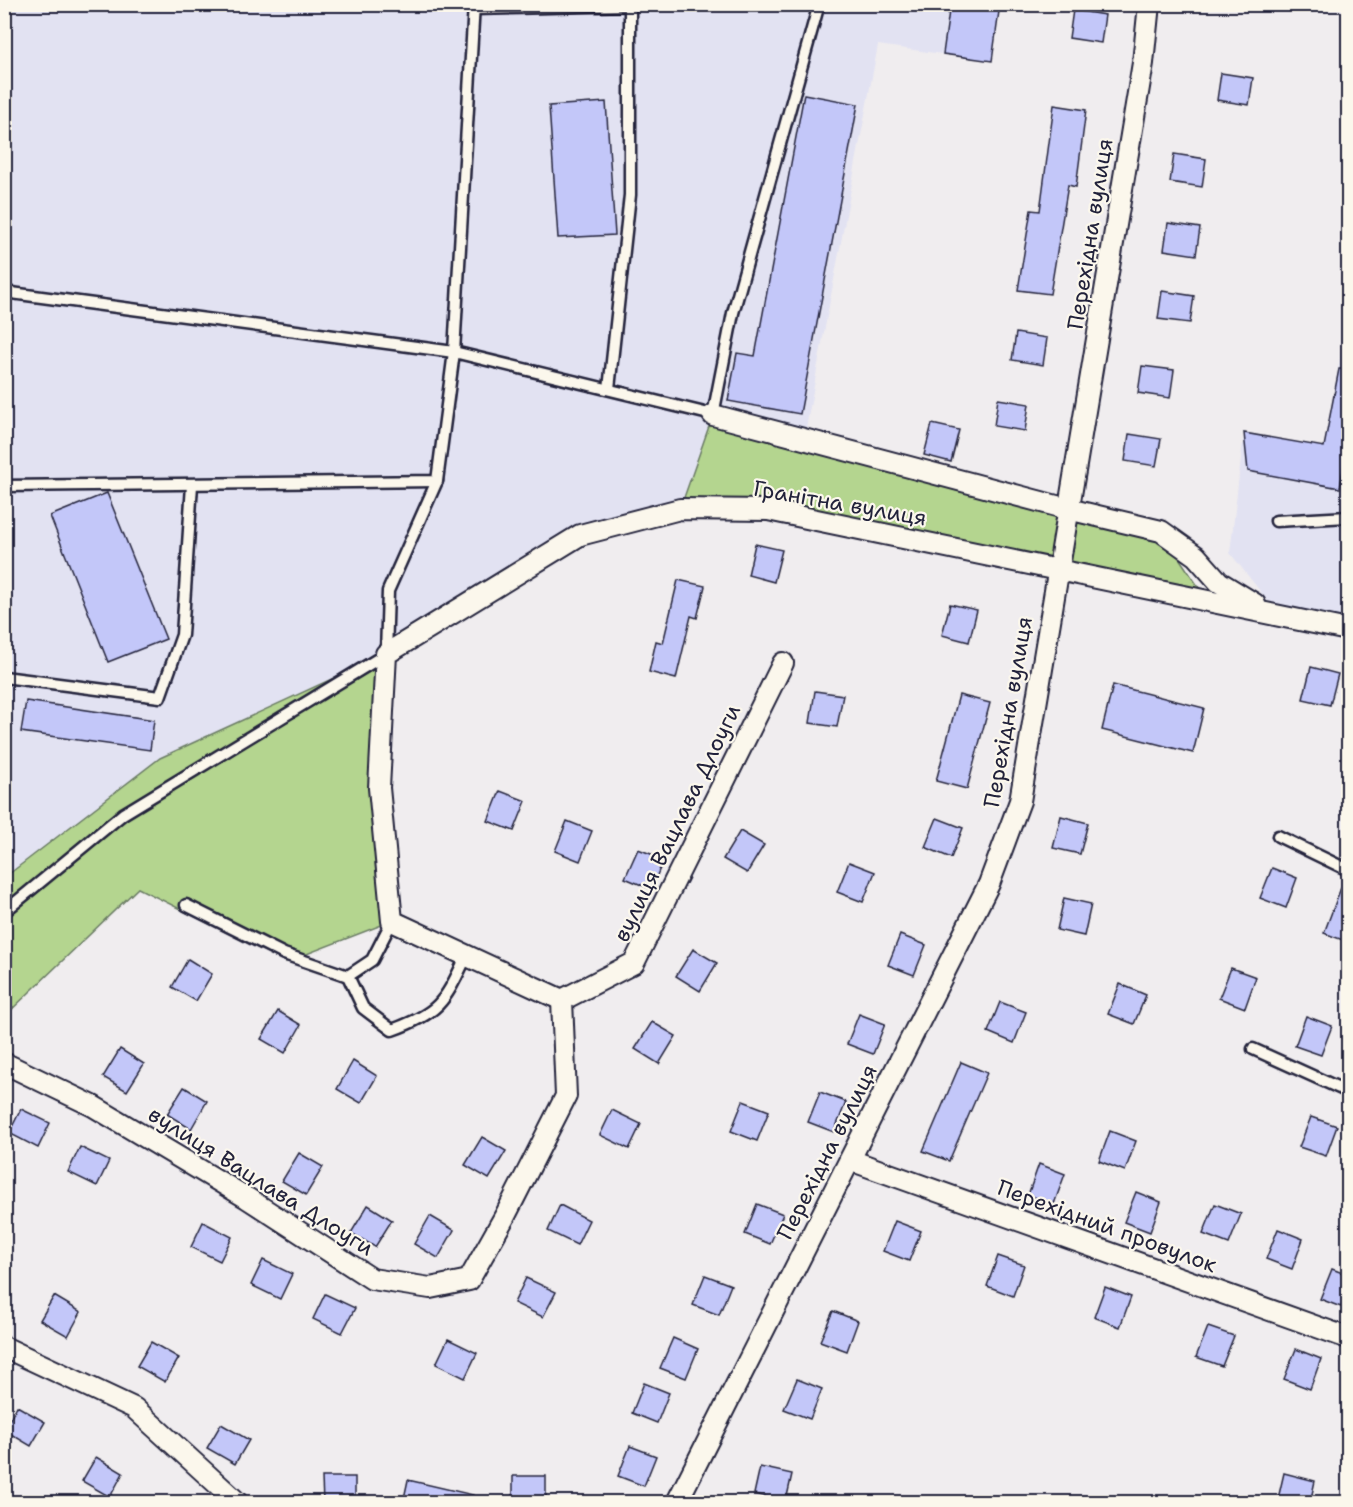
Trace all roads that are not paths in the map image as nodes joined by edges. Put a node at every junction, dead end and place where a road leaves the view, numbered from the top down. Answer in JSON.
{"nodes":[{"id":1,"x":819,"y":4,"type":"edge"},
{"id":2,"x":1149,"y":4,"type":"edge"},
{"id":3,"x":474,"y":7,"type":"edge"},
{"id":4,"x":4,"y":292,"type":"edge"},
{"id":5,"x":454,"y":352,"type":"junction"},
{"id":6,"x":609,"y":389,"type":"junction"},
{"id":7,"x":713,"y":415,"type":"junction"},
{"id":8,"x":437,"y":481,"type":"junction"},
{"id":9,"x":192,"y":485,"type":"junction"},
{"id":10,"x":4,"y":486,"type":"edge"},
{"id":11,"x":1068,"y":509,"type":"junction"},
{"id":12,"x":1348,"y":517,"type":"edge"},
{"id":13,"x":1276,"y":521,"type":"dead end"},
{"id":14,"x":1058,"y":569,"type":"junction"},
{"id":15,"x":1279,"y":615,"type":"junction"},
{"id":16,"x":1348,"y":630,"type":"edge"},
{"id":17,"x":386,"y":654,"type":"junction"},
{"id":18,"x":783,"y":663,"type":"dead end"},
{"id":19,"x":4,"y":677,"type":"edge"},
{"id":20,"x":1278,"y":836,"type":"dead end"},
{"id":21,"x":1348,"y":870,"type":"edge"},
{"id":22,"x":186,"y":905,"type":"dead end"},
{"id":23,"x":4,"y":912,"type":"edge"},
{"id":24,"x":392,"y":921,"type":"junction"},
{"id":25,"x":467,"y":955,"type":"junction"},
{"id":26,"x":348,"y":976,"type":"junction"},
{"id":27,"x":561,"y":1000,"type":"junction"},
{"id":28,"x":1253,"y":1049,"type":"dead end"},
{"id":29,"x":4,"y":1063,"type":"edge"},
{"id":30,"x":1348,"y":1092,"type":"edge"},
{"id":31,"x":850,"y":1160,"type":"junction"},
{"id":32,"x":1348,"y":1338,"type":"edge"},
{"id":33,"x":4,"y":1347,"type":"edge"},
{"id":34,"x":237,"y":1503,"type":"edge"},
{"id":35,"x":677,"y":1503,"type":"edge"}],
"edges":[{"from":1,"to":7,"type":"lane"},
{"from":2,"to":11,"type":"street","name":"Перехідна вулиця"},
{"from":3,"to":5,"type":"lane"},
{"from":3,"to":6,"type":"lane"},
{"from":4,"to":5,"type":"lane"},
{"from":5,"to":6,"type":"lane"},
{"from":5,"to":8,"type":"lane"},
{"from":6,"to":7,"type":"lane"},
{"from":7,"to":11,"type":"street","name":"Гранітна вулиця"},
{"from":8,"to":9,"type":"lane"},
{"from":8,"to":17,"type":"lane"},
{"from":9,"to":10,"type":"lane"},
{"from":9,"to":19,"type":"lane"},
{"from":11,"to":14,"type":"street","name":"Перехідна вулиця"},
{"from":11,"to":15,"type":"street","name":"Гранітна вулиця"},
{"from":12,"to":13,"type":"lane"},
{"from":14,"to":15,"type":"street","name":"Гранітна вулиця"},
{"from":14,"to":17,"type":"street","name":"Гранітна вулиця"},
{"from":14,"to":31,"type":"street","name":"Перехідна вулиця"},
{"from":15,"to":16,"type":"street","name":"Гранітна вулиця"},
{"from":17,"to":23,"type":"lane"},
{"from":17,"to":24,"type":"street"},
{"from":18,"to":27,"type":"street","name":"вулиця Вацлава Длоуги"},
{"from":20,"to":21,"type":"lane"},
{"from":22,"to":26,"type":"lane"},
{"from":24,"to":25,"type":"street"},
{"from":24,"to":26,"type":"lane"},
{"from":25,"to":26,"type":"lane"},
{"from":25,"to":27,"type":"street"},
{"from":27,"to":29,"type":"street","name":"вулиця Вацлава Длоуги"},
{"from":28,"to":30,"type":"lane"},
{"from":31,"to":32,"type":"street","name":"Перехідний провулок"},
{"from":31,"to":35,"type":"street","name":"Перехідна вулиця"},
{"from":33,"to":34,"type":"street"}]}
